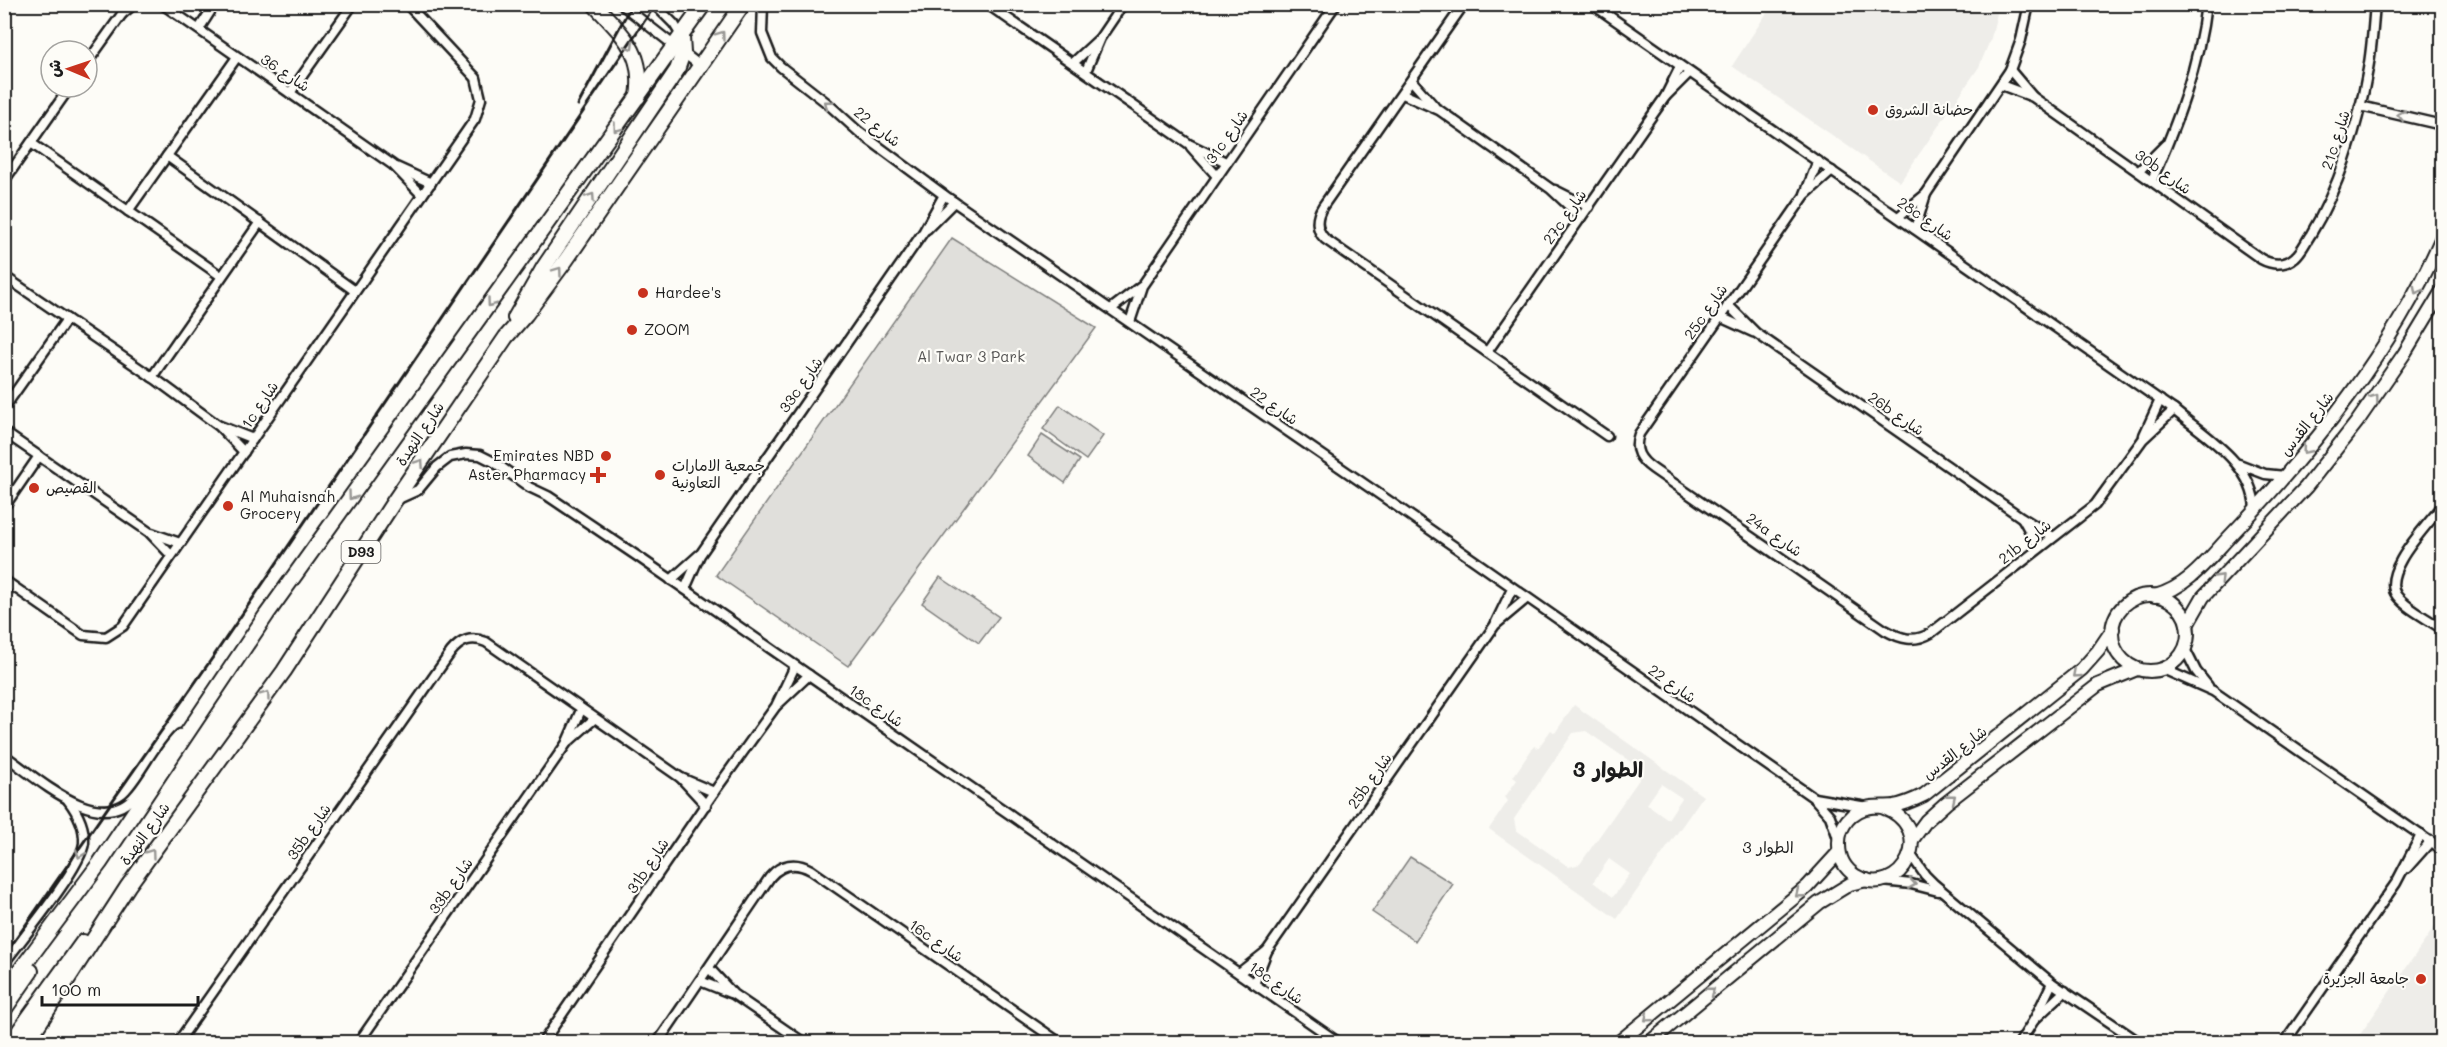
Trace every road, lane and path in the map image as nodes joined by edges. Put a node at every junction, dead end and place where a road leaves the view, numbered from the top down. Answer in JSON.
{"nodes":[{"id":1,"x":125,"y":4,"type":"edge"},
{"id":2,"x":134,"y":4,"type":"edge"},
{"id":3,"x":162,"y":4,"type":"edge"},
{"id":4,"x":216,"y":4,"type":"edge"},
{"id":5,"x":353,"y":4,"type":"edge"},
{"id":6,"x":408,"y":4,"type":"edge"},
{"id":7,"x":594,"y":4,"type":"edge"},
{"id":8,"x":621,"y":4,"type":"edge"},
{"id":9,"x":654,"y":4,"type":"edge"},
{"id":10,"x":704,"y":4,"type":"edge"},
{"id":11,"x":743,"y":4,"type":"edge"},
{"id":12,"x":763,"y":4,"type":"edge"},
{"id":13,"x":987,"y":4,"type":"edge"},
{"id":14,"x":1123,"y":4,"type":"edge"},
{"id":15,"x":1336,"y":4,"type":"edge"},
{"id":16,"x":1464,"y":4,"type":"edge"},
{"id":17,"x":1592,"y":4,"type":"edge"},
{"id":18,"x":2029,"y":4,"type":"edge"},
{"id":19,"x":2206,"y":4,"type":"edge"},
{"id":20,"x":2375,"y":4,"type":"edge"},
{"id":21,"x":122,"y":14,"type":"junction"},
{"id":22,"x":199,"y":28,"type":"junction"},
{"id":23,"x":1100,"y":38,"type":"junction"},
{"id":24,"x":680,"y":45,"type":"junction"},
{"id":25,"x":99,"y":46,"type":"edge"},
{"id":26,"x":237,"y":57,"type":"junction"},
{"id":27,"x":1074,"y":63,"type":"junction"},
{"id":28,"x":699,"y":65,"type":"junction"},
{"id":29,"x":1680,"y":67,"type":"junction"},
{"id":30,"x":2010,"y":70,"type":"junction"},
{"id":31,"x":1086,"y":71,"type":"junction"},
{"id":32,"x":1689,"y":73,"type":"junction"},
{"id":33,"x":1412,"y":81,"type":"junction"},
{"id":34,"x":2001,"y":85,"type":"junction"},
{"id":35,"x":290,"y":93,"type":"junction"},
{"id":36,"x":1402,"y":94,"type":"junction"},
{"id":37,"x":1665,"y":97,"type":"junction"},
{"id":38,"x":2033,"y":97,"type":"junction"},
{"id":39,"x":62,"y":99,"type":"edge"},
{"id":40,"x":637,"y":100,"type":"junction"},
{"id":41,"x":2360,"y":106,"type":"junction"},
{"id":42,"x":1439,"y":110,"type":"junction"},
{"id":43,"x":2442,"y":125,"type":"edge"},
{"id":44,"x":32,"y":143,"type":"junction"},
{"id":45,"x":2168,"y":143,"type":"junction"},
{"id":46,"x":1189,"y":144,"type":"junction"},
{"id":47,"x":167,"y":156,"type":"junction"},
{"id":48,"x":1818,"y":161,"type":"junction"},
{"id":49,"x":1226,"y":162,"type":"junction"},
{"id":50,"x":393,"y":165,"type":"junction"},
{"id":51,"x":1832,"y":171,"type":"junction"},
{"id":52,"x":2139,"y":171,"type":"junction"},
{"id":53,"x":1216,"y":175,"type":"junction"},
{"id":54,"x":2152,"y":180,"type":"junction"},
{"id":55,"x":4,"y":181,"type":"edge"},
{"id":56,"x":430,"y":183,"type":"junction"},
{"id":57,"x":1551,"y":189,"type":"junction"},
{"id":58,"x":1926,"y":194,"type":"junction"},
{"id":59,"x":422,"y":195,"type":"junction"},
{"id":60,"x":944,"y":195,"type":"junction"},
{"id":61,"x":1804,"y":195,"type":"junction"},
{"id":62,"x":954,"y":202,"type":"junction"},
{"id":63,"x":1589,"y":207,"type":"junction"},
{"id":64,"x":128,"y":211,"type":"junction"},
{"id":65,"x":1898,"y":217,"type":"junction"},
{"id":66,"x":1581,"y":218,"type":"junction"},
{"id":67,"x":260,"y":222,"type":"junction"},
{"id":68,"x":1915,"y":228,"type":"junction"},
{"id":69,"x":924,"y":231,"type":"junction"},
{"id":70,"x":2442,"y":237,"type":"edge"},
{"id":71,"x":2280,"y":264,"type":"joint"},
{"id":72,"x":4,"y":276,"type":"edge"},
{"id":73,"x":221,"y":276,"type":"junction"},
{"id":74,"x":1142,"y":286,"type":"junction"},
{"id":75,"x":355,"y":291,"type":"junction"},
{"id":76,"x":2442,"y":291,"type":"edge"},
{"id":77,"x":1728,"y":305,"type":"junction"},
{"id":78,"x":1111,"y":309,"type":"junction"},
{"id":79,"x":1720,"y":317,"type":"junction"},
{"id":80,"x":67,"y":319,"type":"junction"},
{"id":81,"x":1130,"y":322,"type":"junction"},
{"id":82,"x":1756,"y":333,"type":"junction"},
{"id":83,"x":506,"y":337,"type":"junction"},
{"id":84,"x":1487,"y":352,"type":"junction"},
{"id":85,"x":152,"y":377,"type":"junction"},
{"id":86,"x":2160,"y":400,"type":"junction"},
{"id":87,"x":4,"y":408,"type":"edge"},
{"id":88,"x":2174,"y":410,"type":"junction"},
{"id":89,"x":219,"y":426,"type":"junction"},
{"id":90,"x":4,"y":432,"type":"edge"},
{"id":91,"x":1607,"y":436,"type":"dead end"},
{"id":92,"x":253,"y":439,"type":"junction"},
{"id":93,"x":2143,"y":439,"type":"junction"},
{"id":94,"x":1636,"y":447,"type":"joint"},
{"id":95,"x":244,"y":452,"type":"junction"},
{"id":96,"x":39,"y":456,"type":"junction"},
{"id":97,"x":2236,"y":462,"type":"junction"},
{"id":98,"x":2285,"y":476,"type":"junction"},
{"id":99,"x":395,"y":500,"type":"junction"},
{"id":100,"x":2442,"y":506,"type":"edge"},
{"id":101,"x":4,"y":507,"type":"edge"},
{"id":102,"x":2255,"y":510,"type":"junction"},
{"id":103,"x":2020,"y":517,"type":"junction"},
{"id":104,"x":149,"y":532,"type":"junction"},
{"id":105,"x":2053,"y":537,"type":"junction"},
{"id":106,"x":180,"y":543,"type":"junction"},
{"id":107,"x":2039,"y":548,"type":"junction"},
{"id":108,"x":171,"y":555,"type":"junction"},
{"id":109,"x":700,"y":555,"type":"junction"},
{"id":110,"x":4,"y":580,"type":"edge"},
{"id":111,"x":671,"y":580,"type":"junction"},
{"id":112,"x":1512,"y":589,"type":"junction"},
{"id":113,"x":685,"y":590,"type":"junction"},
{"id":114,"x":2155,"y":596,"type":"junction"},
{"id":115,"x":1526,"y":599,"type":"junction"},
{"id":116,"x":1494,"y":625,"type":"junction"},
{"id":117,"x":2187,"y":625,"type":"junction"},
{"id":118,"x":2113,"y":629,"type":"junction"},
{"id":119,"x":2442,"y":629,"type":"edge"},
{"id":120,"x":1902,"y":638,"type":"joint"},
{"id":121,"x":2185,"y":649,"type":"junction"},
{"id":122,"x":795,"y":666,"type":"junction"},
{"id":123,"x":2137,"y":669,"type":"junction"},
{"id":124,"x":2163,"y":669,"type":"junction"},
{"id":125,"x":809,"y":675,"type":"junction"},
{"id":126,"x":2212,"y":691,"type":"junction"},
{"id":127,"x":776,"y":706,"type":"junction"},
{"id":128,"x":581,"y":710,"type":"junction"},
{"id":129,"x":594,"y":719,"type":"junction"},
{"id":130,"x":189,"y":728,"type":"junction"},
{"id":131,"x":566,"y":744,"type":"junction"},
{"id":132,"x":4,"y":755,"type":"edge"},
{"id":133,"x":681,"y":778,"type":"junction"},
{"id":134,"x":714,"y":792,"type":"junction"},
{"id":135,"x":1814,"y":798,"type":"junction"},
{"id":136,"x":68,"y":800,"type":"junction"},
{"id":137,"x":706,"y":805,"type":"junction"},
{"id":138,"x":1875,"y":807,"type":"junction"},
{"id":139,"x":2421,"y":835,"type":"junction"},
{"id":140,"x":1838,"y":839,"type":"junction"},
{"id":141,"x":1912,"y":840,"type":"junction"},
{"id":142,"x":2431,"y":841,"type":"junction"},
{"id":143,"x":2442,"y":849,"type":"edge"},
{"id":144,"x":1839,"y":852,"type":"junction"},
{"id":145,"x":1911,"y":855,"type":"junction"},
{"id":146,"x":100,"y":863,"type":"junction"},
{"id":147,"x":2401,"y":875,"type":"junction"},
{"id":148,"x":1872,"y":880,"type":"junction"},
{"id":149,"x":128,"y":886,"type":"junction"},
{"id":150,"x":1944,"y":893,"type":"junction"},
{"id":151,"x":1268,"y":951,"type":"junction"},
{"id":152,"x":4,"y":963,"type":"edge"},
{"id":153,"x":709,"y":968,"type":"junction"},
{"id":154,"x":1239,"y":973,"type":"junction"},
{"id":155,"x":700,"y":981,"type":"junction"},
{"id":156,"x":2052,"y":983,"type":"junction"},
{"id":157,"x":1254,"y":984,"type":"junction"},
{"id":158,"x":2065,"y":991,"type":"junction"},
{"id":159,"x":4,"y":992,"type":"edge"},
{"id":160,"x":733,"y":994,"type":"junction"},
{"id":161,"x":4,"y":1010,"type":"edge"},
{"id":162,"x":2034,"y":1020,"type":"junction"},
{"id":163,"x":546,"y":1041,"type":"edge"},
{"id":164,"x":11,"y":1042,"type":"edge"},
{"id":165,"x":27,"y":1042,"type":"edge"},
{"id":166,"x":178,"y":1042,"type":"edge"},
{"id":167,"x":359,"y":1042,"type":"edge"},
{"id":168,"x":657,"y":1042,"type":"edge"},
{"id":169,"x":803,"y":1042,"type":"edge"},
{"id":170,"x":1059,"y":1042,"type":"edge"},
{"id":171,"x":1338,"y":1042,"type":"edge"},
{"id":172,"x":1619,"y":1042,"type":"edge"},
{"id":173,"x":1650,"y":1042,"type":"edge"},
{"id":174,"x":2020,"y":1042,"type":"edge"},
{"id":175,"x":2139,"y":1042,"type":"edge"},
{"id":176,"x":2285,"y":1042,"type":"edge"}],
"edges":[{"from":1,"to":21,"type":"street"},
{"from":2,"to":21,"type":"street"},
{"from":3,"to":22,"type":"street","name":"شارع 36"},
{"from":4,"to":22,"type":"street"},
{"from":5,"to":35,"type":"street"},
{"from":6,"to":56,"type":"street","name":"1c شارع"},
{"from":7,"to":40,"type":"main road","one_way":true},
{"from":8,"to":24,"type":"street"},
{"from":9,"to":24,"type":"street"},
{"from":10,"to":24,"type":"main road","name":"شارع النهدة","number":"D93"},
{"from":28,"to":11,"type":"main road","name":"شارع النهدة","number":"D93","one_way":true},
{"from":60,"to":12,"type":"street","name":"شارع 22","one_way":true},
{"from":13,"to":27,"type":"street"},
{"from":14,"to":23,"type":"street"},
{"from":15,"to":49,"type":"street","name":"31c شارع"},
{"from":16,"to":33,"type":"street"},
{"from":17,"to":29,"type":"street","name":"28c شارع"},
{"from":18,"to":30,"type":"street"},
{"from":19,"to":45,"type":"street"},
{"from":20,"to":41,"type":"street","name":"21c شارع"},
{"from":21,"to":25,"type":"street"},
{"from":22,"to":26,"type":"street","name":"شارع 36"},
{"from":23,"to":27,"type":"street"},
{"from":23,"to":31,"type":"street"},
{"from":24,"to":28,"type":"street"},
{"from":24,"to":40,"type":"main road","name":"شارع النهدة","number":"D93"},
{"from":83,"to":24,"type":"main road","one_way":true},
{"from":26,"to":35,"type":"street","name":"شارع 36"},
{"from":26,"to":47,"type":"street"},
{"from":27,"to":31,"type":"street"},
{"from":83,"to":28,"type":"main road","name":"شارع النهدة","number":"D93","one_way":true},
{"from":29,"to":32,"type":"street","name":"28c شارع"},
{"from":29,"to":37,"type":"street","name":"27c شارع"},
{"from":30,"to":34,"type":"street"},
{"from":30,"to":38,"type":"street","name":"30b شارع"},
{"from":31,"to":46,"type":"street"},
{"from":32,"to":37,"type":"street","name":"27c شارع"},
{"from":32,"to":48,"type":"street","name":"28c شارع"},
{"from":33,"to":36,"type":"street"},
{"from":33,"to":42,"type":"street"},
{"from":34,"to":38,"type":"street","name":"30b شارع"},
{"from":34,"to":58,"type":"street"},
{"from":35,"to":50,"type":"street","name":"شارع 36"},
{"from":36,"to":42,"type":"street"},
{"from":36,"to":84,"type":"street"},
{"from":37,"to":63,"type":"street","name":"27c شارع"},
{"from":38,"to":52,"type":"street","name":"30b شارع"},
{"from":39,"to":44,"type":"street"},
{"from":40,"to":130,"type":"main road","name":"شارع النهدة","number":"D93","one_way":true},
{"from":43,"to":41,"type":"street","one_way":true},
{"from":41,"to":71,"type":"street","name":"21c شارع"},
{"from":42,"to":57,"type":"street"},
{"from":44,"to":55,"type":"street"},
{"from":44,"to":64,"type":"street"},
{"from":45,"to":52,"type":"street"},
{"from":45,"to":54,"type":"street"},
{"from":46,"to":49,"type":"street"},
{"from":46,"to":53,"type":"street"},
{"from":47,"to":64,"type":"street"},
{"from":47,"to":67,"type":"street"},
{"from":48,"to":51,"type":"street","name":"28c شارع"},
{"from":48,"to":61,"type":"street","name":"25c شارع"},
{"from":49,"to":53,"type":"street","name":"31c شارع"},
{"from":50,"to":56,"type":"street","name":"شارع 36"},
{"from":50,"to":59,"type":"street","name":"شارع 36"},
{"from":51,"to":61,"type":"street","name":"25c شارع"},
{"from":51,"to":65,"type":"street","name":"28c شارع"},
{"from":52,"to":54,"type":"street","name":"30b شارع"},
{"from":53,"to":74,"type":"street","name":"31c شارع"},
{"from":54,"to":71,"type":"street","name":"30b شارع"},
{"from":56,"to":59,"type":"street","name":"1c شارع"},
{"from":57,"to":63,"type":"street"},
{"from":57,"to":66,"type":"street"},
{"from":58,"to":65,"type":"street"},
{"from":58,"to":68,"type":"street"},
{"from":59,"to":75,"type":"street","name":"1c شارع"},
{"from":60,"to":62,"type":"street","name":"شارع 22"},
{"from":60,"to":69,"type":"street","name":"33c شارع"},
{"from":61,"to":77,"type":"street","name":"25c شارع"},
{"from":62,"to":69,"type":"street","name":"33c شارع"},
{"from":62,"to":78,"type":"street","name":"شارع 22"},
{"from":63,"to":66,"type":"street","name":"27c شارع"},
{"from":64,"to":73,"type":"street"},
{"from":65,"to":68,"type":"street","name":"28c شارع"},
{"from":66,"to":84,"type":"street","name":"27c شارع"},
{"from":67,"to":73,"type":"street"},
{"from":67,"to":75,"type":"street"},
{"from":68,"to":86,"type":"street","name":"28c شارع"},
{"from":69,"to":109,"type":"street","name":"33c شارع"},
{"from":70,"to":98,"type":"main road","name":"شارع القدس","one_way":true},
{"from":72,"to":80,"type":"street"},
{"from":73,"to":85,"type":"street"},
{"from":74,"to":78,"type":"street","name":"31c شارع"},
{"from":74,"to":81,"type":"street","name":"31c شارع"},
{"from":75,"to":92,"type":"street","name":"1c شارع"},
{"from":117,"to":76,"type":"main road","one_way":true},
{"from":77,"to":79,"type":"street","name":"25c شارع"},
{"from":77,"to":82,"type":"street","name":"26b شارع"},
{"from":78,"to":81,"type":"street","name":"شارع 22"},
{"from":79,"to":82,"type":"street","name":"26b شارع"},
{"from":79,"to":94,"type":"street","name":"25c شارع"},
{"from":80,"to":85,"type":"street"},
{"from":80,"to":87,"type":"street"},
{"from":81,"to":112,"type":"street","name":"شارع 22"},
{"from":82,"to":103,"type":"street","name":"26b شارع"},
{"from":99,"to":83,"type":"main road","name":"شارع النهدة","number":"D93","one_way":true},
{"from":84,"to":91,"type":"street"},
{"from":85,"to":89,"type":"street"},
{"from":86,"to":88,"type":"street","name":"28c شارع"},
{"from":86,"to":93,"type":"street","name":"21b شارع"},
{"from":88,"to":93,"type":"street","name":"21b شارع"},
{"from":88,"to":97,"type":"street","name":"28c شارع"},
{"from":89,"to":92,"type":"street"},
{"from":89,"to":95,"type":"street"},
{"from":90,"to":96,"type":"street"},
{"from":92,"to":95,"type":"street","name":"1c شارع"},
{"from":93,"to":105,"type":"street","name":"21b شارع"},
{"from":94,"to":120,"type":"street","name":"24a شارع"},
{"from":95,"to":106,"type":"street","name":"1c شارع"},
{"from":96,"to":101,"type":"street"},
{"from":96,"to":104,"type":"street"},
{"from":97,"to":98,"type":"street","name":"28c شارع"},
{"from":97,"to":102,"type":"street","name":"28c شارع"},
{"from":98,"to":102,"type":"main road","name":"شارع القدس"},
{"from":99,"to":111,"type":"street","name":"18c شارع"},
{"from":149,"to":99,"type":"main road","name":"شارع النهدة","number":"D93","one_way":true},
{"from":100,"to":119,"type":"street"},
{"from":102,"to":114,"type":"main road","name":"شارع القدس"},
{"from":103,"to":105,"type":"street","name":"26b شارع"},
{"from":103,"to":107,"type":"street","name":"26b شارع"},
{"from":104,"to":106,"type":"street"},
{"from":104,"to":108,"type":"street"},
{"from":105,"to":107,"type":"street","name":"21b شارع"},
{"from":106,"to":108,"type":"street","name":"1c شارع"},
{"from":107,"to":120,"type":"street","name":"21b شارع"},
{"from":108,"to":110,"type":"street","name":"1c شارع"},
{"from":109,"to":111,"type":"street","name":"33c شارع"},
{"from":109,"to":113,"type":"street","name":"33c شارع"},
{"from":111,"to":113,"type":"street","name":"18c شارع"},
{"from":112,"to":115,"type":"street","name":"شارع 22"},
{"from":112,"to":116,"type":"street","name":"25b شارع"},
{"from":113,"to":122,"type":"street","name":"18c شارع"},
{"from":114,"to":117,"type":"main road"},
{"from":114,"to":118,"type":"main road"},
{"from":115,"to":116,"type":"street","name":"25b شارع"},
{"from":115,"to":135,"type":"street","name":"شارع 22"},
{"from":116,"to":151,"type":"street","name":"25b شارع"},
{"from":117,"to":121,"type":"main road"},
{"from":118,"to":123,"type":"main road"},
{"from":118,"to":138,"type":"main road","name":"شارع القدس","one_way":true},
{"from":121,"to":124,"type":"main road"},
{"from":121,"to":126,"type":"street"},
{"from":122,"to":125,"type":"street","name":"18c شارع"},
{"from":122,"to":127,"type":"street","name":"31b شارع"},
{"from":123,"to":124,"type":"main road"},
{"from":141,"to":123,"type":"main road","one_way":true},
{"from":124,"to":126,"type":"street"},
{"from":125,"to":127,"type":"street","name":"31b شارع"},
{"from":125,"to":154,"type":"street","name":"18c شارع"},
{"from":126,"to":139,"type":"street"},
{"from":127,"to":134,"type":"street","name":"31b شارع"},
{"from":128,"to":129,"type":"street"},
{"from":128,"to":131,"type":"street","name":"33b شارع"},
{"from":128,"to":166,"type":"street","name":"35b شارع"},
{"from":129,"to":131,"type":"street","name":"33b شارع"},
{"from":129,"to":133,"type":"street"},
{"from":130,"to":136,"type":"street"},
{"from":130,"to":146,"type":"main road","name":"شارع النهدة","number":"D93"},
{"from":131,"to":167,"type":"street","name":"33b شارع"},
{"from":132,"to":136,"type":"street"},
{"from":133,"to":134,"type":"street"},
{"from":133,"to":137,"type":"street"},
{"from":134,"to":137,"type":"street","name":"31b شارع"},
{"from":135,"to":138,"type":"street","name":"شارع 22"},
{"from":135,"to":140,"type":"street","name":"شارع 22"},
{"from":136,"to":152,"type":"street","one_way":true},
{"from":137,"to":163,"type":"street","name":"31b شارع"},
{"from":138,"to":140,"type":"main road"},
{"from":138,"to":141,"type":"main road"},
{"from":139,"to":142,"type":"street"},
{"from":139,"to":147,"type":"street"},
{"from":140,"to":144,"type":"main road"},
{"from":141,"to":145,"type":"main road"},
{"from":142,"to":143,"type":"street"},
{"from":142,"to":147,"type":"street"},
{"from":144,"to":148,"type":"main road"},
{"from":144,"to":172,"type":"main road","one_way":true},
{"from":145,"to":148,"type":"main road"},
{"from":145,"to":150,"type":"street"},
{"from":146,"to":159,"type":"main road","name":"شارع النهدة","number":"D93"},
{"from":146,"to":161,"type":"main road","name":"شارع النهدة"},
{"from":147,"to":176,"type":"street"},
{"from":148,"to":150,"type":"street","one_way":true},
{"from":173,"to":148,"type":"main road","one_way":true},
{"from":149,"to":164,"type":"main road","name":"شارع النهدة"},
{"from":149,"to":165,"type":"main road","name":"شارع النهدة","number":"D93"},
{"from":150,"to":156,"type":"street"},
{"from":151,"to":154,"type":"street","name":"25b شارع"},
{"from":151,"to":157,"type":"street","name":"25b شارع"},
{"from":153,"to":155,"type":"street"},
{"from":153,"to":160,"type":"street"},
{"from":153,"to":170,"type":"street","name":"16c شارع"},
{"from":154,"to":157,"type":"street","name":"18c شارع"},
{"from":155,"to":160,"type":"street"},
{"from":155,"to":168,"type":"street"},
{"from":156,"to":158,"type":"street"},
{"from":156,"to":162,"type":"street"},
{"from":157,"to":171,"type":"street","name":"18c شارع"},
{"from":158,"to":162,"type":"street"},
{"from":158,"to":175,"type":"street"},
{"from":160,"to":169,"type":"street"},
{"from":162,"to":174,"type":"street"}]}
